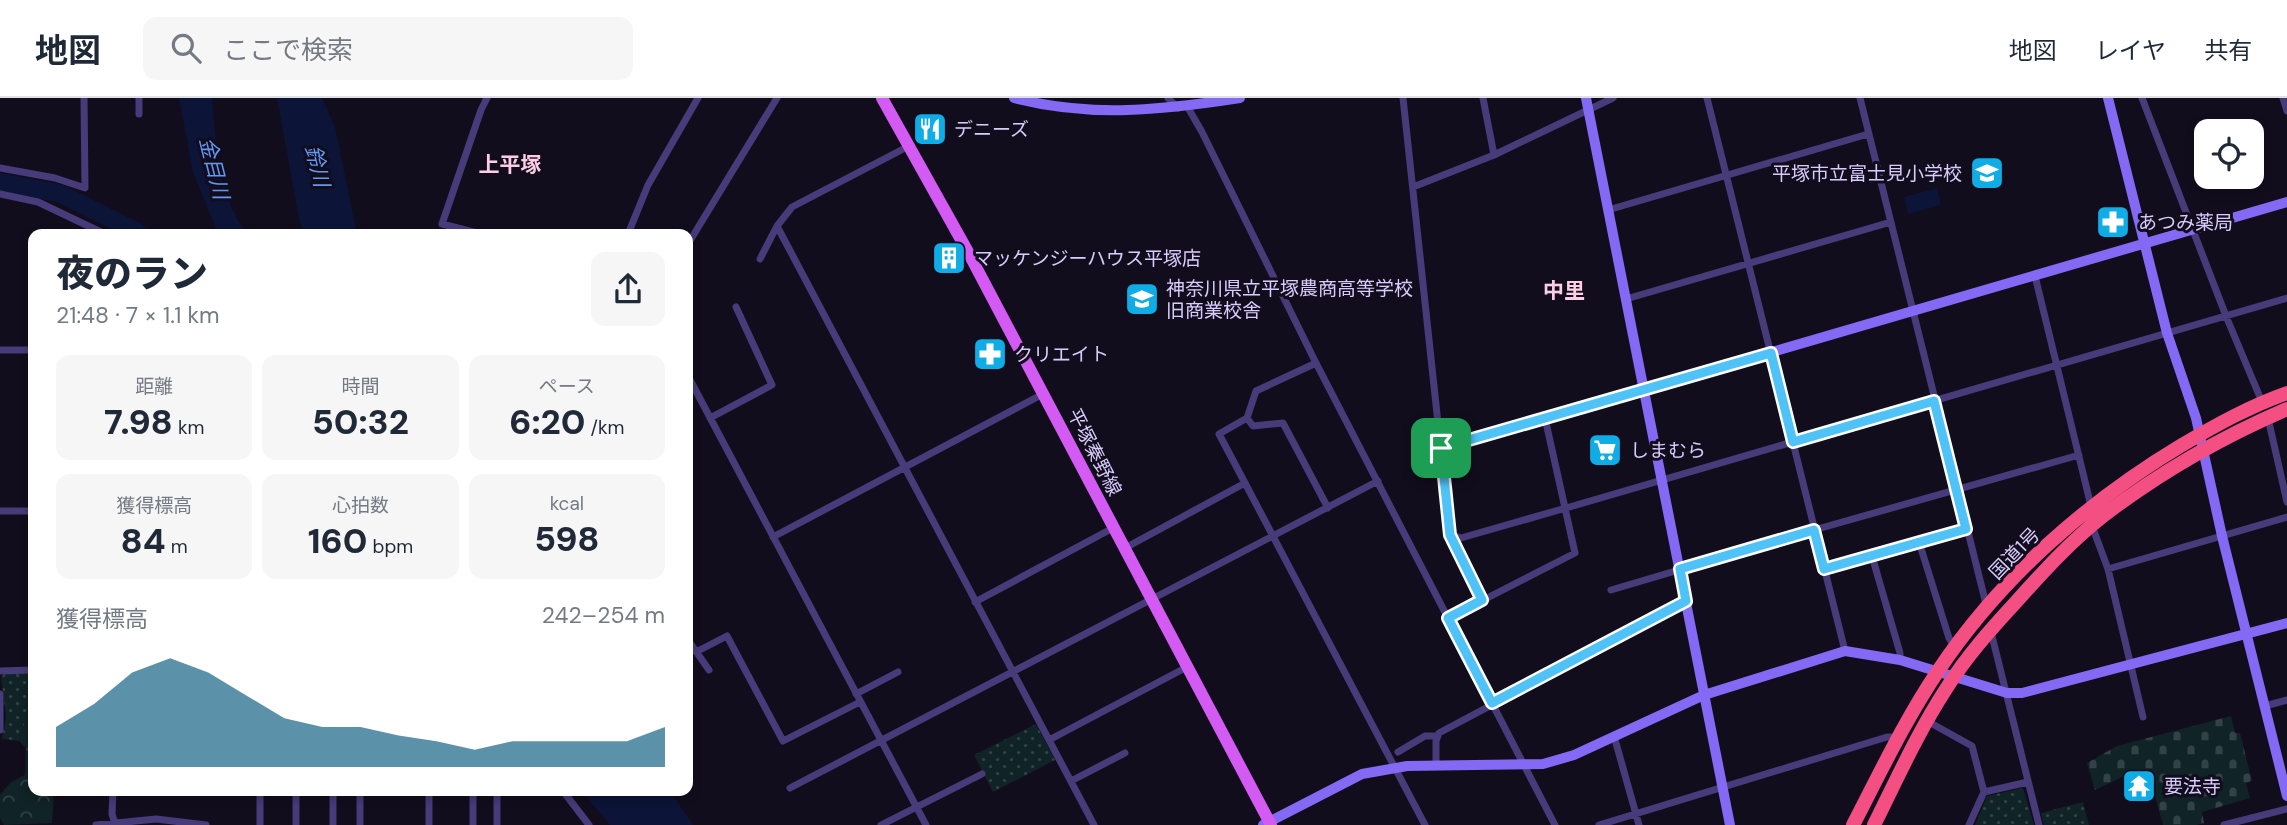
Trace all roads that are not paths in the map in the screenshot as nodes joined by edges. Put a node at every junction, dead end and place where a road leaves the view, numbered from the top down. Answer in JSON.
{"nodes":[{"id":1,"x":84,"y":98,"type":"edge"},
{"id":2,"x":139,"y":98,"type":"edge"},
{"id":3,"x":487,"y":98,"type":"edge"},
{"id":4,"x":696,"y":98,"type":"edge"},
{"id":5,"x":777,"y":98,"type":"edge"},
{"id":6,"x":882,"y":98,"type":"edge"},
{"id":7,"x":1014,"y":98,"type":"edge"},
{"id":8,"x":1168,"y":98,"type":"edge"},
{"id":9,"x":1240,"y":98,"type":"edge"},
{"id":10,"x":1403,"y":98,"type":"edge"},
{"id":11,"x":1483,"y":98,"type":"edge"},
{"id":12,"x":1586,"y":98,"type":"edge"},
{"id":13,"x":1613,"y":98,"type":"edge"},
{"id":14,"x":1707,"y":98,"type":"edge"},
{"id":15,"x":1860,"y":98,"type":"edge"},
{"id":16,"x":2108,"y":98,"type":"edge"},
{"id":17,"x":2142,"y":98,"type":"edge"},
{"id":18,"x":2283,"y":98,"type":"edge"},
{"id":19,"x":1041,"y":102,"type":"edge"},
{"id":20,"x":1182,"y":107,"type":"junction"},
{"id":21,"x":1588,"y":110,"type":"junction"},
{"id":22,"x":2287,"y":111,"type":"edge"},
{"id":23,"x":139,"y":114,"type":"dead end"},
{"id":24,"x":1868,"y":134,"type":"junction"},
{"id":25,"x":909,"y":146,"type":"junction"},
{"id":26,"x":1494,"y":155,"type":"junction"},
{"id":27,"x":0,"y":168,"type":"edge"},
{"id":28,"x":1727,"y":175,"type":"junction"},
{"id":29,"x":1413,"y":187,"type":"junction"},
{"id":30,"x":0,"y":194,"type":"edge"},
{"id":31,"x":2287,"y":202,"type":"edge"},
{"id":32,"x":1608,"y":210,"type":"junction"},
{"id":33,"x":1891,"y":222,"type":"junction"},
{"id":34,"x":778,"y":226,"type":"junction"},
{"id":35,"x":95,"y":229,"type":"edge"},
{"id":36,"x":462,"y":229,"type":"edge"},
{"id":37,"x":630,"y":229,"type":"edge"},
{"id":38,"x":2193,"y":229,"type":"junction"},
{"id":39,"x":693,"y":236,"type":"edge"},
{"id":40,"x":2144,"y":244,"type":"junction"},
{"id":41,"x":760,"y":260,"type":"dead end"},
{"id":42,"x":1749,"y":264,"type":"junction"},
{"id":43,"x":2035,"y":276,"type":"junction"},
{"id":44,"x":2287,"y":298,"type":"edge"},
{"id":45,"x":1626,"y":299,"type":"junction"},
{"id":46,"x":736,"y":307,"type":"dead end"},
{"id":47,"x":1912,"y":311,"type":"junction"},
{"id":48,"x":2225,"y":316,"type":"junction"},
{"id":49,"x":2167,"y":332,"type":"junction"},
{"id":50,"x":0,"y":350,"type":"edge"},
{"id":51,"x":28,"y":350,"type":"edge"},
{"id":52,"x":1771,"y":353,"type":"junction"},
{"id":53,"x":1316,"y":363,"type":"junction"},
{"id":54,"x":2056,"y":365,"type":"junction"},
{"id":55,"x":693,"y":386,"type":"edge"},
{"id":56,"x":1644,"y":390,"type":"junction"},
{"id":57,"x":2287,"y":393,"type":"edge"},
{"id":58,"x":1043,"y":394,"type":"junction"},
{"id":59,"x":1934,"y":401,"type":"junction"},
{"id":60,"x":2262,"y":402,"type":"junction"},
{"id":61,"x":2287,"y":409,"type":"edge"},
{"id":62,"x":710,"y":418,"type":"junction"},
{"id":63,"x":1247,"y":418,"type":"junction"},
{"id":64,"x":1545,"y":418,"type":"junction"},
{"id":65,"x":2268,"y":418,"type":"junction"},
{"id":66,"x":2200,"y":435,"type":"junction"},
{"id":67,"x":1793,"y":442,"type":"junction"},
{"id":68,"x":1441,"y":448,"type":"junction"},
{"id":69,"x":2203,"y":451,"type":"junction"},
{"id":70,"x":2079,"y":455,"type":"junction"},
{"id":71,"x":904,"y":468,"type":"junction"},
{"id":72,"x":2283,"y":470,"type":"edge"},
{"id":73,"x":1663,"y":480,"type":"junction"},
{"id":74,"x":1378,"y":481,"type":"junction"},
{"id":75,"x":1245,"y":483,"type":"junction"},
{"id":76,"x":1956,"y":489,"type":"junction"},
{"id":77,"x":2287,"y":502,"type":"edge"},
{"id":78,"x":2091,"y":506,"type":"junction"},
{"id":79,"x":1328,"y":508,"type":"junction"},
{"id":80,"x":1566,"y":508,"type":"junction"},
{"id":81,"x":0,"y":511,"type":"edge"},
{"id":82,"x":28,"y":511,"type":"edge"},
{"id":83,"x":2287,"y":517,"type":"edge"},
{"id":84,"x":2092,"y":526,"type":"junction"},
{"id":85,"x":1113,"y":528,"type":"junction"},
{"id":86,"x":1966,"y":529,"type":"junction"},
{"id":87,"x":1814,"y":530,"type":"junction"},
{"id":88,"x":1450,"y":535,"type":"junction"},
{"id":89,"x":1273,"y":536,"type":"junction"},
{"id":90,"x":2222,"y":536,"type":"junction"},
{"id":91,"x":774,"y":537,"type":"junction"},
{"id":92,"x":1919,"y":542,"type":"junction"},
{"id":93,"x":1125,"y":548,"type":"junction"},
{"id":94,"x":1871,"y":556,"type":"junction"},
{"id":95,"x":1680,"y":569,"type":"junction"},
{"id":96,"x":1824,"y":569,"type":"junction"},
{"id":97,"x":2108,"y":569,"type":"junction"},
{"id":98,"x":1611,"y":590,"type":"dead end"},
{"id":99,"x":1152,"y":599,"type":"junction"},
{"id":100,"x":1482,"y":600,"type":"junction"},
{"id":101,"x":1686,"y":601,"type":"junction"},
{"id":102,"x":975,"y":602,"type":"junction"},
{"id":103,"x":1987,"y":608,"type":"junction"},
{"id":104,"x":1448,"y":618,"type":"junction"},
{"id":105,"x":2287,"y":623,"type":"edge"},
{"id":106,"x":1990,"y":630,"type":"junction"},
{"id":107,"x":2247,"y":634,"type":"junction"},
{"id":108,"x":1955,"y":647,"type":"junction"},
{"id":109,"x":693,"y":648,"type":"edge"},
{"id":110,"x":1844,"y":651,"type":"junction"},
{"id":111,"x":696,"y":652,"type":"junction"},
{"id":112,"x":1900,"y":660,"type":"junction"},
{"id":113,"x":2130,"y":664,"type":"junction"},
{"id":114,"x":1187,"y":667,"type":"junction"},
{"id":115,"x":28,"y":670,"type":"edge"},
{"id":116,"x":709,"y":670,"type":"dead end"},
{"id":117,"x":0,"y":671,"type":"edge"},
{"id":118,"x":1938,"y":671,"type":"junction"},
{"id":119,"x":898,"y":672,"type":"dead end"},
{"id":120,"x":1012,"y":672,"type":"junction"},
{"id":121,"x":1954,"y":677,"type":"junction"},
{"id":122,"x":2007,"y":693,"type":"junction"},
{"id":123,"x":0,"y":694,"type":"edge"},
{"id":124,"x":856,"y":694,"type":"junction"},
{"id":125,"x":1704,"y":695,"type":"junction"},
{"id":126,"x":2287,"y":700,"type":"edge"},
{"id":127,"x":860,"y":702,"type":"junction"},
{"id":128,"x":1492,"y":703,"type":"junction"},
{"id":129,"x":2265,"y":706,"type":"junction"},
{"id":130,"x":2143,"y":717,"type":"dead end"},
{"id":131,"x":1927,"y":721,"type":"junction"},
{"id":132,"x":0,"y":730,"type":"edge"},
{"id":133,"x":1436,"y":736,"type":"junction"},
{"id":134,"x":1614,"y":736,"type":"junction"},
{"id":135,"x":1898,"y":737,"type":"junction"},
{"id":136,"x":881,"y":740,"type":"junction"},
{"id":137,"x":1049,"y":740,"type":"junction"},
{"id":138,"x":1398,"y":752,"type":"dead end"},
{"id":139,"x":1125,"y":753,"type":"dead end"},
{"id":140,"x":2283,"y":763,"type":"edge"},
{"id":141,"x":1436,"y":764,"type":"junction"},
{"id":142,"x":1524,"y":765,"type":"junction"},
{"id":143,"x":1394,"y":767,"type":"junction"},
{"id":144,"x":982,"y":774,"type":"dead end"},
{"id":145,"x":1071,"y":781,"type":"junction"},
{"id":146,"x":2028,"y":782,"type":"junction"},
{"id":147,"x":1723,"y":787,"type":"junction"},
{"id":148,"x":790,"y":788,"type":"dead end"},
{"id":149,"x":1984,"y":792,"type":"junction"},
{"id":150,"x":113,"y":796,"type":"edge"},
{"id":151,"x":260,"y":796,"type":"edge"},
{"id":152,"x":296,"y":796,"type":"edge"},
{"id":153,"x":333,"y":796,"type":"edge"},
{"id":154,"x":360,"y":796,"type":"edge"},
{"id":155,"x":429,"y":796,"type":"edge"},
{"id":156,"x":473,"y":796,"type":"edge"},
{"id":157,"x":497,"y":796,"type":"edge"},
{"id":158,"x":567,"y":796,"type":"edge"},
{"id":159,"x":2287,"y":796,"type":"edge"},
{"id":160,"x":916,"y":807,"type":"junction"},
{"id":161,"x":2287,"y":809,"type":"edge"},
{"id":162,"x":1635,"y":813,"type":"junction"},
{"id":163,"x":156,"y":822,"type":"edge"},
{"id":164,"x":115,"y":824,"type":"edge"},
{"id":165,"x":1268,"y":824,"type":"edge"},
{"id":166,"x":2230,"y":824,"type":"edge"},
{"id":167,"x":96,"y":825,"type":"edge"},
{"id":168,"x":206,"y":825,"type":"edge"},
{"id":169,"x":260,"y":825,"type":"edge"},
{"id":170,"x":296,"y":825,"type":"edge"},
{"id":171,"x":333,"y":825,"type":"edge"},
{"id":172,"x":360,"y":825,"type":"edge"},
{"id":173,"x":429,"y":825,"type":"edge"},
{"id":174,"x":473,"y":825,"type":"edge"},
{"id":175,"x":497,"y":825,"type":"edge"},
{"id":176,"x":589,"y":825,"type":"edge"},
{"id":177,"x":881,"y":825,"type":"edge"},
{"id":178,"x":926,"y":825,"type":"edge"},
{"id":179,"x":1094,"y":825,"type":"edge"},
{"id":180,"x":1425,"y":825,"type":"edge"},
{"id":181,"x":1555,"y":825,"type":"edge"},
{"id":182,"x":1599,"y":825,"type":"edge"},
{"id":183,"x":1639,"y":825,"type":"edge"},
{"id":184,"x":1730,"y":825,"type":"edge"},
{"id":185,"x":1853,"y":825,"type":"edge"},
{"id":186,"x":1874,"y":825,"type":"edge"},
{"id":187,"x":1969,"y":825,"type":"edge"},
{"id":188,"x":2039,"y":825,"type":"edge"}],
"edges":[{"from":1,"to":27,"type":"street"},
{"from":2,"to":23,"type":"street"},
{"from":3,"to":36,"type":"street"},
{"from":4,"to":37,"type":"street"},
{"from":5,"to":39,"type":"street"},
{"from":6,"to":25,"type":"main road","name":"平塚秦野線"},
{"from":7,"to":19,"type":"street"},
{"from":8,"to":20,"type":"street"},
{"from":9,"to":20,"type":"street"},
{"from":10,"to":29,"type":"street"},
{"from":11,"to":26,"type":"street"},
{"from":12,"to":21,"type":"street"},
{"from":13,"to":21,"type":"street"},
{"from":14,"to":28,"type":"street"},
{"from":15,"to":24,"type":"street"},
{"from":16,"to":40,"type":"street"},
{"from":17,"to":38,"type":"street"},
{"from":18,"to":22,"type":"street"},
{"from":19,"to":20,"type":"street"},
{"from":20,"to":53,"type":"street"},
{"from":21,"to":26,"type":"street"},
{"from":21,"to":32,"type":"street"},
{"from":24,"to":28,"type":"street"},
{"from":24,"to":33,"type":"street"},
{"from":25,"to":34,"type":"street"},
{"from":25,"to":58,"type":"main road","name":"平塚秦野線"},
{"from":26,"to":29,"type":"street"},
{"from":28,"to":32,"type":"street"},
{"from":28,"to":42,"type":"street"},
{"from":29,"to":68,"type":"street"},
{"from":30,"to":35,"type":"street"},
{"from":31,"to":38,"type":"street"},
{"from":32,"to":45,"type":"street"},
{"from":33,"to":42,"type":"street"},
{"from":33,"to":47,"type":"street"},
{"from":34,"to":41,"type":"street"},
{"from":34,"to":71,"type":"street"},
{"from":38,"to":40,"type":"street"},
{"from":38,"to":48,"type":"street"},
{"from":40,"to":43,"type":"street"},
{"from":40,"to":49,"type":"street"},
{"from":42,"to":45,"type":"street"},
{"from":42,"to":52,"type":"street"},
{"from":43,"to":47,"type":"street"},
{"from":43,"to":54,"type":"street"},
{"from":44,"to":48,"type":"street"},
{"from":45,"to":56,"type":"street"},
{"from":46,"to":62,"type":"street"},
{"from":47,"to":52,"type":"street"},
{"from":47,"to":59,"type":"street"},
{"from":48,"to":49,"type":"street"},
{"from":48,"to":60,"type":"street"},
{"from":49,"to":54,"type":"street"},
{"from":49,"to":66,"type":"street"},
{"from":50,"to":51,"type":"street"},
{"from":52,"to":56,"type":"street"},
{"from":52,"to":67,"type":"street"},
{"from":53,"to":63,"type":"street"},
{"from":53,"to":74,"type":"street"},
{"from":54,"to":59,"type":"street"},
{"from":54,"to":70,"type":"street"},
{"from":55,"to":62,"type":"street"},
{"from":56,"to":64,"type":"street"},
{"from":56,"to":73,"type":"street"},
{"from":57,"to":60,"type":"highway","name":"国道1号"},
{"from":58,"to":71,"type":"street"},
{"from":58,"to":85,"type":"main road","name":"平塚秦野線"},
{"from":59,"to":67,"type":"street"},
{"from":59,"to":76,"type":"street"},
{"from":60,"to":66,"type":"highway","name":"国道1号"},
{"from":61,"to":65,"type":"highway","name":"国道1号"},
{"from":62,"to":91,"type":"street"},
{"from":63,"to":75,"type":"street"},
{"from":63,"to":79,"type":"street"},
{"from":64,"to":68,"type":"street"},
{"from":64,"to":80,"type":"street"},
{"from":65,"to":69,"type":"highway","name":"国道1号"},
{"from":65,"to":72,"type":"street"},
{"from":66,"to":69,"type":"street"},
{"from":66,"to":78,"type":"highway","name":"国道1号"},
{"from":67,"to":73,"type":"street"},
{"from":67,"to":87,"type":"street"},
{"from":68,"to":88,"type":"street"},
{"from":69,"to":84,"type":"highway","name":"国道1号"},
{"from":69,"to":90,"type":"street"},
{"from":70,"to":76,"type":"street"},
{"from":70,"to":78,"type":"street"},
{"from":71,"to":91,"type":"street"},
{"from":71,"to":102,"type":"street"},
{"from":72,"to":77,"type":"street"},
{"from":73,"to":80,"type":"street"},
{"from":73,"to":95,"type":"street"},
{"from":74,"to":79,"type":"street"},
{"from":74,"to":104,"type":"street"},
{"from":75,"to":89,"type":"street"},
{"from":75,"to":93,"type":"street"},
{"from":76,"to":86,"type":"street"},
{"from":76,"to":87,"type":"street"},
{"from":78,"to":103,"type":"highway","name":"国道1号"},
{"from":79,"to":89,"type":"street"},
{"from":80,"to":88,"type":"street"},
{"from":80,"to":100,"type":"street"},
{"from":81,"to":82,"type":"street"},
{"from":83,"to":90,"type":"street"},
{"from":84,"to":97,"type":"street"},
{"from":84,"to":106,"type":"highway","name":"国道1号"},
{"from":85,"to":93,"type":"main road","name":"平塚秦野線"},
{"from":85,"to":102,"type":"street"},
{"from":86,"to":92,"type":"street"},
{"from":86,"to":103,"type":"street"},
{"from":87,"to":95,"type":"street"},
{"from":87,"to":96,"type":"street"},
{"from":88,"to":100,"type":"street"},
{"from":89,"to":99,"type":"street"},
{"from":89,"to":143,"type":"street"},
{"from":90,"to":97,"type":"street"},
{"from":90,"to":107,"type":"street"},
{"from":91,"to":124,"type":"street"},
{"from":92,"to":94,"type":"street"},
{"from":92,"to":108,"type":"street"},
{"from":93,"to":99,"type":"main road","name":"平塚秦野線"},
{"from":94,"to":96,"type":"street"},
{"from":94,"to":112,"type":"street"},
{"from":95,"to":98,"type":"street"},
{"from":95,"to":101,"type":"street"},
{"from":96,"to":110,"type":"street"},
{"from":97,"to":113,"type":"street"},
{"from":99,"to":114,"type":"main road","name":"平塚秦野線"},
{"from":99,"to":120,"type":"street"},
{"from":100,"to":104,"type":"street"},
{"from":101,"to":125,"type":"street"},
{"from":101,"to":128,"type":"street"},
{"from":102,"to":120,"type":"street"},
{"from":103,"to":108,"type":"highway","name":"国道1号"},
{"from":104,"to":128,"type":"street"},
{"from":105,"to":107,"type":"street"},
{"from":106,"to":121,"type":"highway","name":"国道1号"},
{"from":106,"to":122,"type":"street"},
{"from":107,"to":113,"type":"street"},
{"from":107,"to":129,"type":"street"},
{"from":108,"to":118,"type":"highway","name":"国道1号"},
{"from":109,"to":111,"type":"street"},
{"from":110,"to":112,"type":"street"},
{"from":110,"to":125,"type":"street"},
{"from":111,"to":116,"type":"street"},
{"from":111,"to":127,"type":"street"},
{"from":112,"to":118,"type":"street"},
{"from":113,"to":122,"type":"street"},
{"from":113,"to":130,"type":"street"},
{"from":114,"to":137,"type":"street"},
{"from":114,"to":165,"type":"main road","name":"平塚秦野線"},
{"from":115,"to":117,"type":"street"},
{"from":118,"to":121,"type":"street"},
{"from":118,"to":135,"type":"highway","name":"国道1号"},
{"from":119,"to":124,"type":"street"},
{"from":120,"to":136,"type":"street"},
{"from":120,"to":137,"type":"street"},
{"from":121,"to":122,"type":"street"},
{"from":121,"to":131,"type":"highway","name":"国道1号"},
{"from":122,"to":146,"type":"street"},
{"from":123,"to":132,"type":"street"},
{"from":124,"to":127,"type":"street"},
{"from":125,"to":134,"type":"street"},
{"from":125,"to":147,"type":"street"},
{"from":126,"to":129,"type":"street"},
{"from":127,"to":136,"type":"street"},
{"from":128,"to":133,"type":"street"},
{"from":128,"to":142,"type":"street"},
{"from":129,"to":140,"type":"street"},
{"from":131,"to":149,"type":"street"},
{"from":131,"to":186,"type":"highway","name":"国道1号"},
{"from":133,"to":138,"type":"street"},
{"from":133,"to":141,"type":"street"},
{"from":134,"to":142,"type":"street"},
{"from":134,"to":162,"type":"street"},
{"from":135,"to":147,"type":"street"},
{"from":135,"to":185,"type":"highway","name":"国道1号"},
{"from":136,"to":148,"type":"street"},
{"from":136,"to":160,"type":"street"},
{"from":137,"to":145,"type":"street"},
{"from":139,"to":145,"type":"street"},
{"from":140,"to":159,"type":"street"},
{"from":141,"to":142,"type":"street"},
{"from":141,"to":143,"type":"street"},
{"from":142,"to":181,"type":"street"},
{"from":143,"to":165,"type":"street"},
{"from":143,"to":180,"type":"street"},
{"from":144,"to":160,"type":"street"},
{"from":145,"to":179,"type":"street"},
{"from":146,"to":149,"type":"street"},
{"from":146,"to":188,"type":"street"},
{"from":147,"to":162,"type":"street"},
{"from":147,"to":184,"type":"street"},
{"from":149,"to":187,"type":"street"},
{"from":150,"to":164,"type":"street"},
{"from":151,"to":169,"type":"street"},
{"from":152,"to":170,"type":"street"},
{"from":153,"to":171,"type":"street"},
{"from":154,"to":172,"type":"street"},
{"from":155,"to":173,"type":"street"},
{"from":156,"to":174,"type":"street"},
{"from":157,"to":175,"type":"street"},
{"from":158,"to":176,"type":"street"},
{"from":160,"to":177,"type":"street"},
{"from":160,"to":178,"type":"street"},
{"from":161,"to":166,"type":"street"},
{"from":162,"to":182,"type":"street"},
{"from":162,"to":183,"type":"street"},
{"from":163,"to":164,"type":"street"},
{"from":163,"to":168,"type":"street"},
{"from":164,"to":167,"type":"street"}]}
